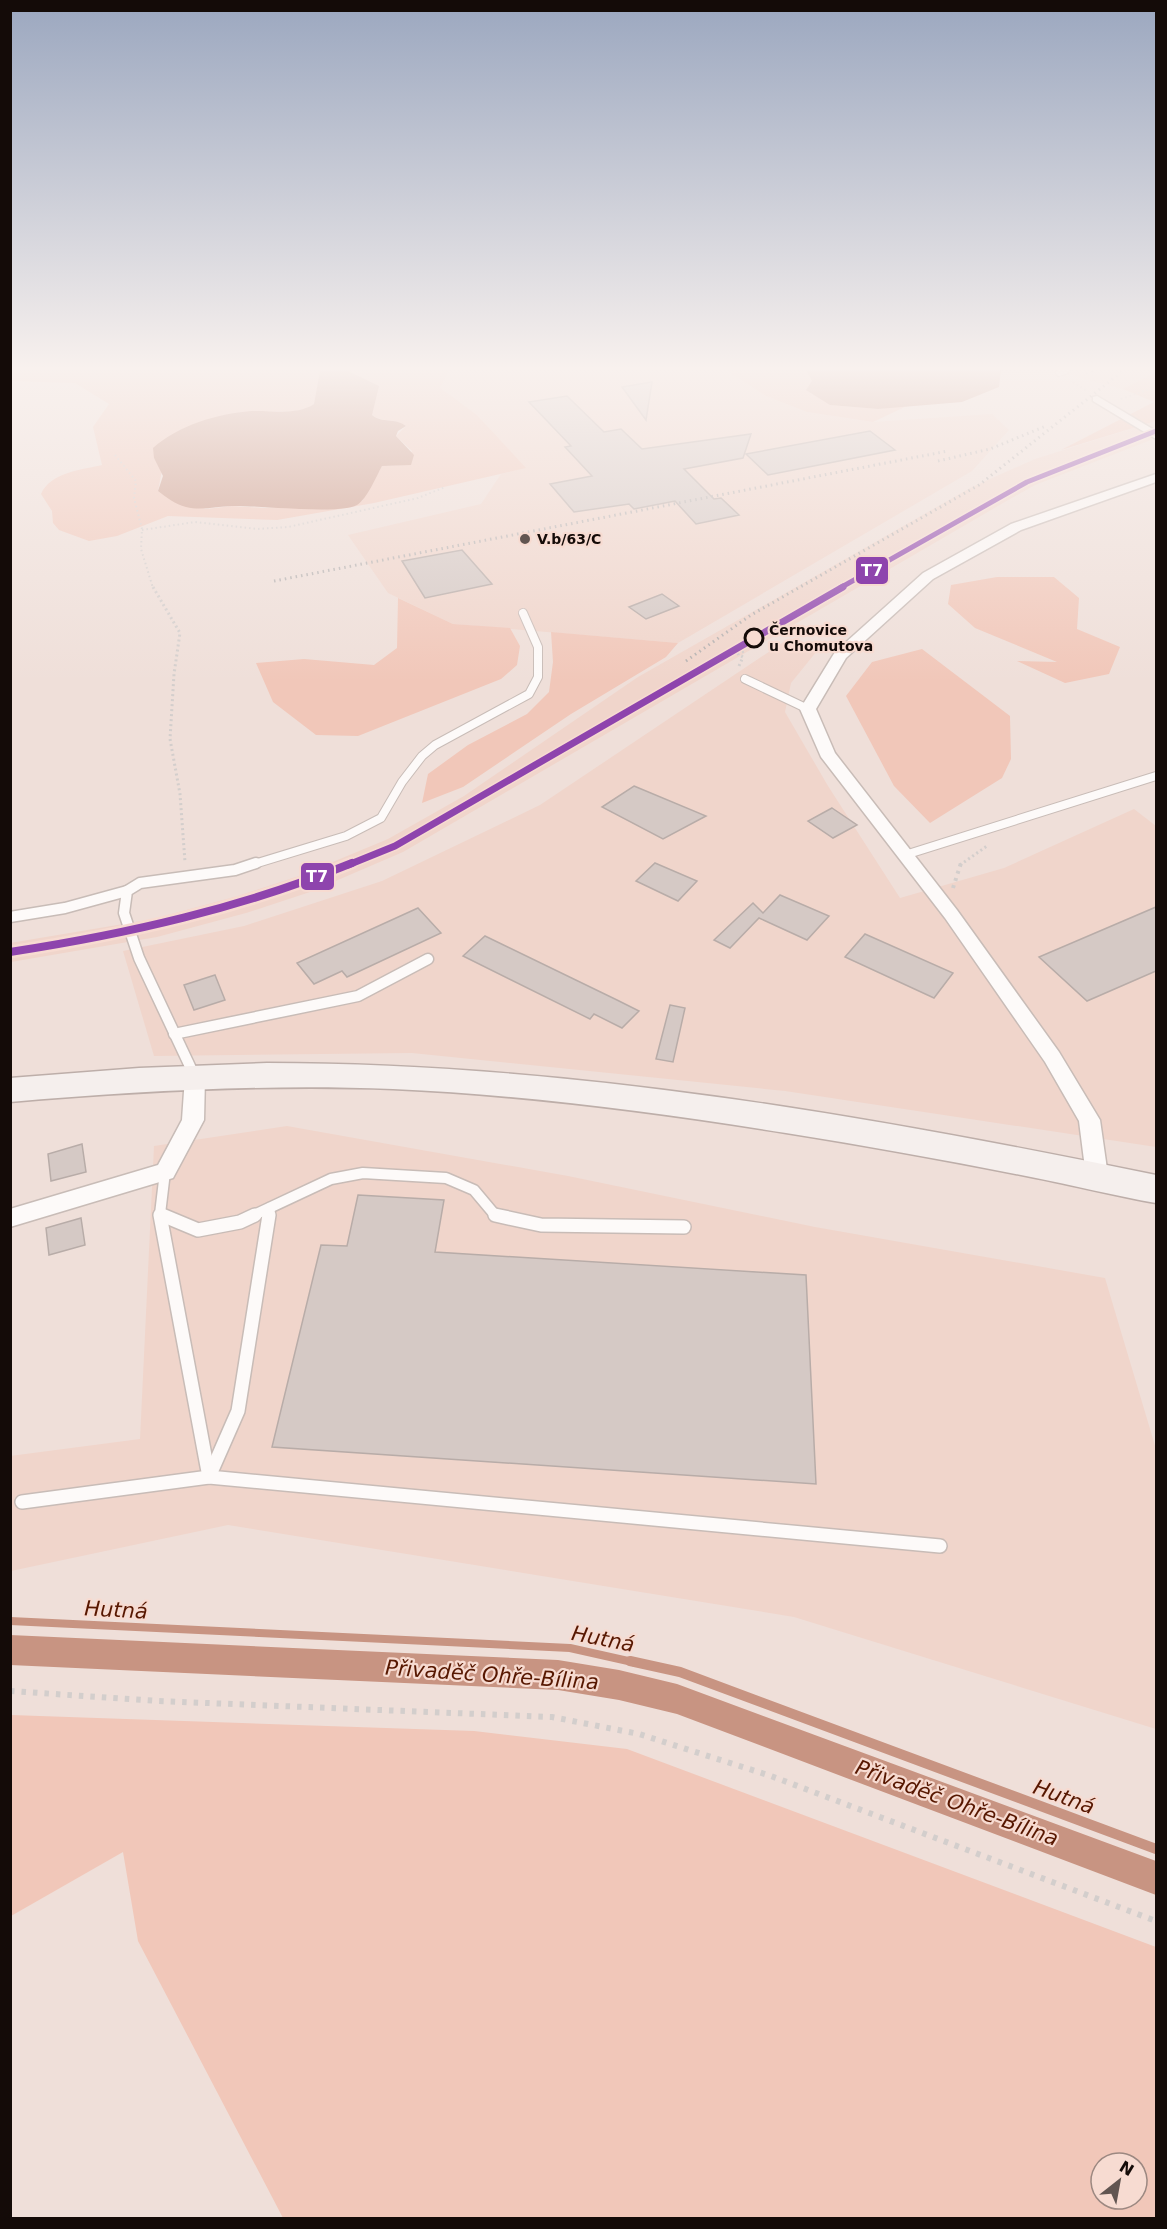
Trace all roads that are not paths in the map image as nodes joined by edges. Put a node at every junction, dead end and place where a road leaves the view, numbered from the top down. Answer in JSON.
{"nodes":[{"id":1,"x":1156,"y":478,"type":"edge"},
{"id":2,"x":523,"y":614,"type":"dead end"},
{"id":3,"x":744,"y":679,"type":"dead end"},
{"id":4,"x":808,"y":709,"type":"junction"},
{"id":5,"x":1156,"y":776,"type":"edge"},
{"id":6,"x":905,"y":855,"type":"junction"},
{"id":7,"x":127,"y":891,"type":"junction"},
{"id":8,"x":10,"y":917,"type":"edge"},
{"id":9,"x":428,"y":959,"type":"dead end"},
{"id":10,"x":174,"y":1034,"type":"junction"},
{"id":11,"x":195,"y":1077,"type":"junction"},
{"id":12,"x":10,"y":1090,"type":"edge"},
{"id":13,"x":165,"y":1172,"type":"junction"},
{"id":14,"x":1097,"y":1176,"type":"junction"},
{"id":15,"x":1156,"y":1189,"type":"edge"},
{"id":16,"x":270,"y":1208,"type":"junction"},
{"id":17,"x":160,"y":1214,"type":"junction"},
{"id":18,"x":10,"y":1218,"type":"edge"},
{"id":19,"x":684,"y":1227,"type":"dead end"},
{"id":20,"x":209,"y":1477,"type":"junction"},
{"id":21,"x":22,"y":1502,"type":"dead end"},
{"id":22,"x":940,"y":1546,"type":"dead end"}],
"edges":[{"from":1,"to":4,"type":"street"},
{"from":2,"to":7,"type":"lane"},
{"from":3,"to":4,"type":"lane"},
{"from":4,"to":6,"type":"street"},
{"from":5,"to":6,"type":"lane"},
{"from":6,"to":14,"type":"street"},
{"from":7,"to":8,"type":"lane"},
{"from":7,"to":10,"type":"lane"},
{"from":9,"to":10,"type":"lane"},
{"from":10,"to":11,"type":"lane"},
{"from":11,"to":12,"type":"main road"},
{"from":11,"to":13,"type":"street"},
{"from":11,"to":14,"type":"main road"},
{"from":13,"to":17,"type":"lane"},
{"from":13,"to":18,"type":"street"},
{"from":14,"to":15,"type":"main road"},
{"from":16,"to":17,"type":"lane"},
{"from":16,"to":19,"type":"lane"},
{"from":16,"to":20,"type":"lane"},
{"from":17,"to":20,"type":"lane"},
{"from":20,"to":21,"type":"lane"},
{"from":20,"to":22,"type":"lane"}]}
